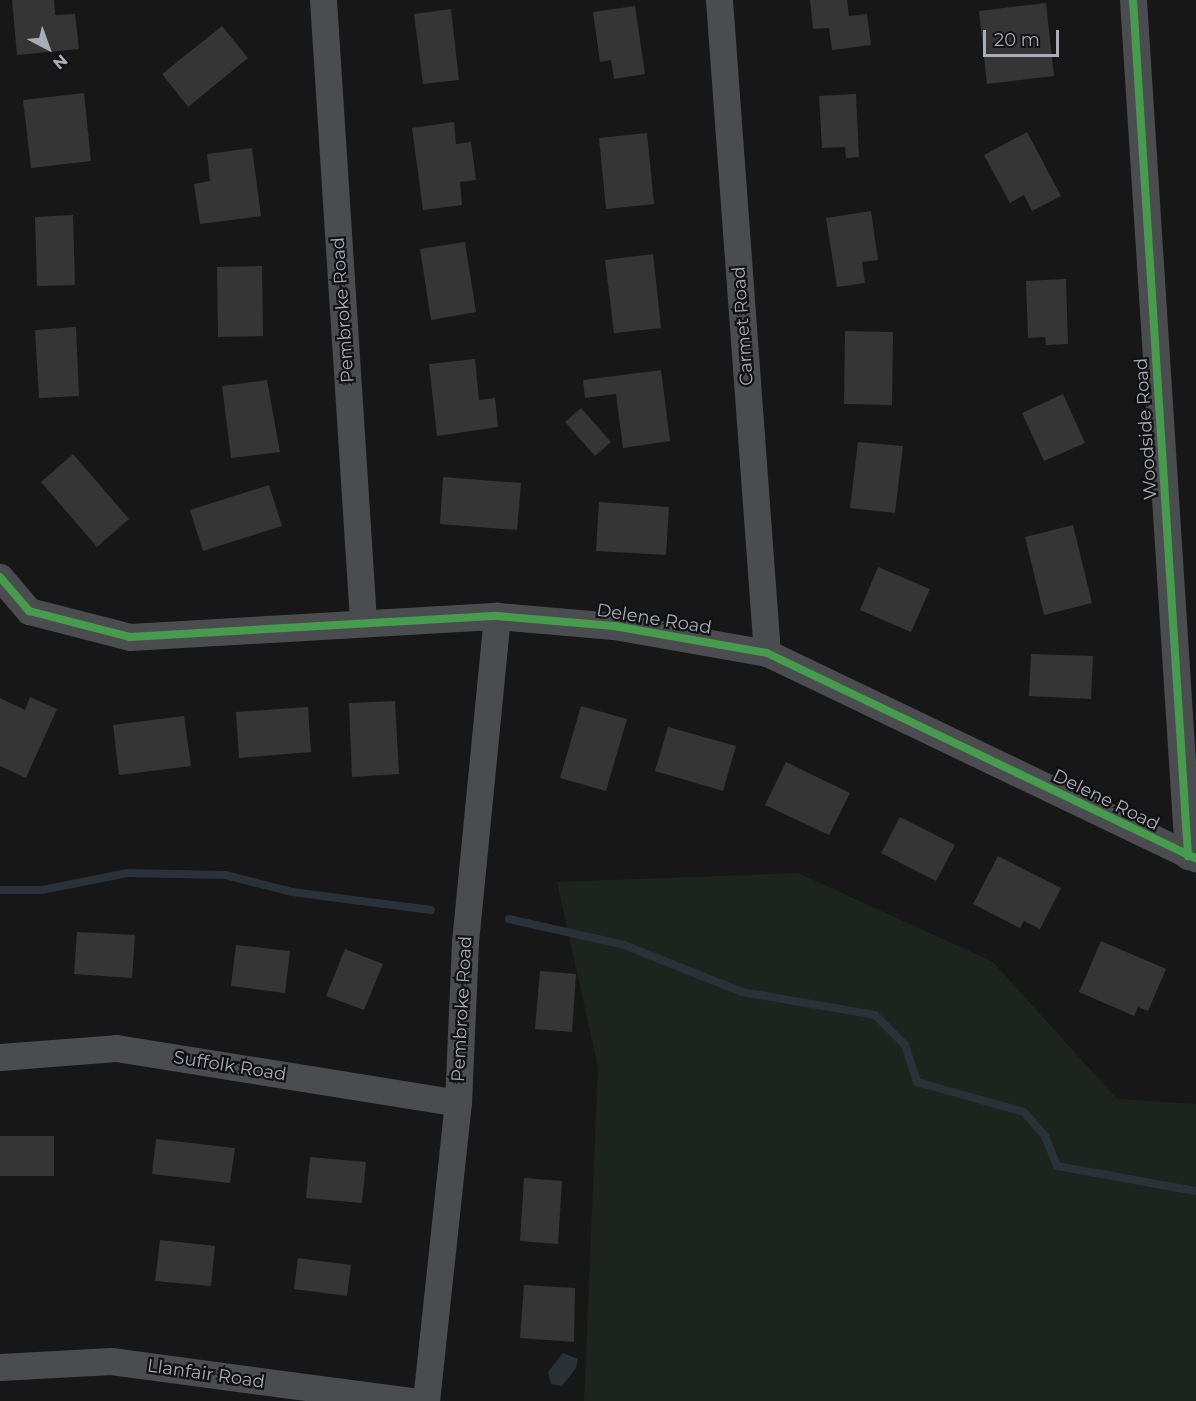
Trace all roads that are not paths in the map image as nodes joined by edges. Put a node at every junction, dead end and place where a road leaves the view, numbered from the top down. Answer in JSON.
{"nodes":[{"id":1,"x":323,"y":0,"type":"edge"},
{"id":2,"x":719,"y":0,"type":"edge"},
{"id":3,"x":1133,"y":0,"type":"edge"},
{"id":4,"x":0,"y":577,"type":"edge"},
{"id":5,"x":497,"y":616,"type":"junction"},
{"id":6,"x":363,"y":621,"type":"junction"},
{"id":7,"x":767,"y":653,"type":"junction"},
{"id":8,"x":1192,"y":857,"type":"edge"},
{"id":9,"x":0,"y":1057,"type":"edge"},
{"id":10,"x":458,"y":1103,"type":"junction"},
{"id":11,"x":0,"y":1367,"type":"edge"},
{"id":12,"x":412,"y":1401,"type":"edge"},
{"id":13,"x":426,"y":1401,"type":"edge"}],
"edges":[{"from":1,"to":6,"type":"street","name":"Pembroke Road"},
{"from":2,"to":7,"type":"street","name":"Carmet Road"},
{"from":3,"to":8,"type":"street","name":"Woodside Road"},
{"from":4,"to":6,"type":"street","name":"Delene Road"},
{"from":5,"to":6,"type":"street","name":"Delene Road"},
{"from":5,"to":7,"type":"street","name":"Delene Road"},
{"from":5,"to":10,"type":"street","name":"Pembroke Road"},
{"from":7,"to":8,"type":"street","name":"Delene Road"},
{"from":9,"to":10,"type":"street","name":"Suffolk Road"},
{"from":10,"to":13,"type":"street","name":"Pembroke Road"},
{"from":11,"to":12,"type":"street","name":"Llanfair Road"}]}
